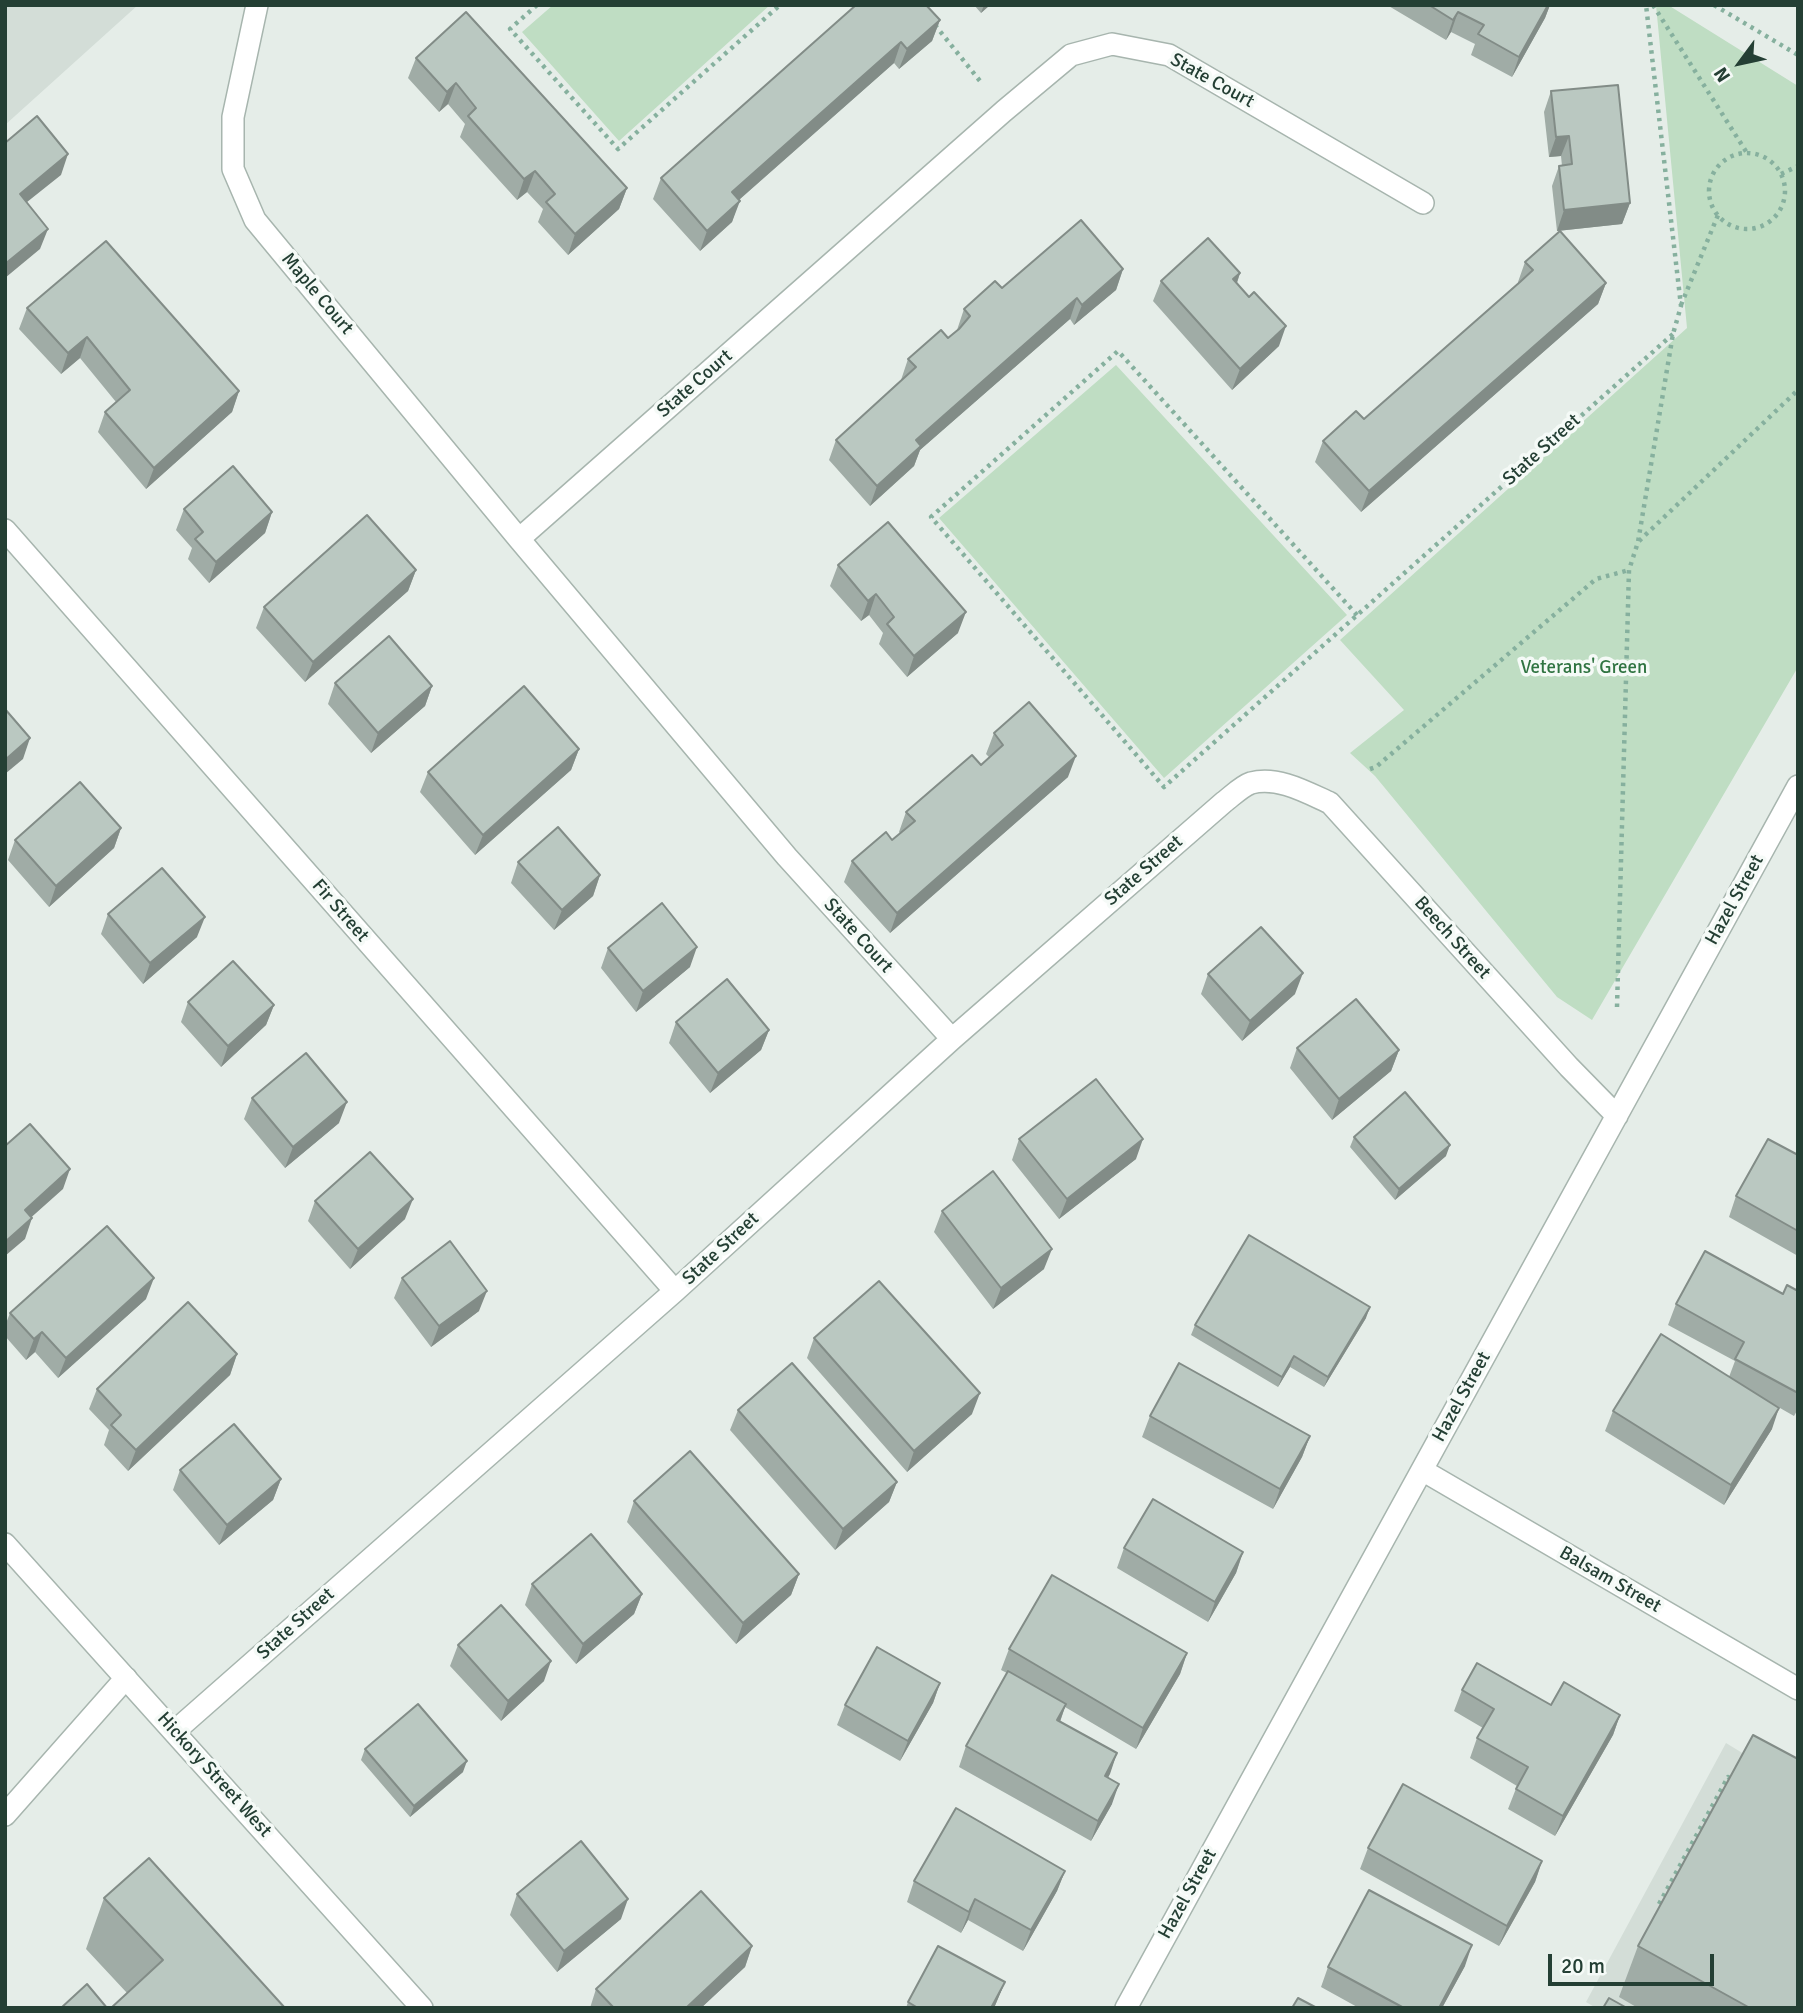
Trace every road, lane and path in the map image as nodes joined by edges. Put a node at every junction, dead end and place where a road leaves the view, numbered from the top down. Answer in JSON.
{"nodes":[{"id":1,"x":257,"y":5,"type":"edge"},
{"id":2,"x":537,"y":5,"type":"edge"},
{"id":3,"x":780,"y":5,"type":"edge"},
{"id":4,"x":1646,"y":5,"type":"edge"},
{"id":5,"x":1653,"y":5,"type":"edge"},
{"id":6,"x":1714,"y":5,"type":"edge"},
{"id":7,"x":928,"y":16,"type":"edge"},
{"id":8,"x":1798,"y":54,"type":"edge"},
{"id":9,"x":1004,"y":111,"type":"junction"},
{"id":10,"x":1747,"y":153,"type":"junction"},
{"id":11,"x":1798,"y":166,"type":"edge"},
{"id":12,"x":1781,"y":174,"type":"junction"},
{"id":13,"x":1423,"y":204,"type":"dead end"},
{"id":14,"x":1718,"y":215,"type":"junction"},
{"id":15,"x":1681,"y":306,"type":"junction"},
{"id":16,"x":1673,"y":334,"type":"junction"},
{"id":17,"x":1798,"y":390,"type":"edge"},
{"id":18,"x":5,"y":530,"type":"edge"},
{"id":19,"x":519,"y":539,"type":"junction"},
{"id":20,"x":1638,"y":542,"type":"junction"},
{"id":21,"x":1629,"y":570,"type":"junction"},
{"id":22,"x":1357,"y":615,"type":"junction"},
{"id":23,"x":1370,"y":769,"type":"dead end"},
{"id":24,"x":1273,"y":781,"type":"joint"},
{"id":25,"x":1798,"y":786,"type":"edge"},
{"id":26,"x":1617,"y":1007,"type":"dead end"},
{"id":27,"x":952,"y":1039,"type":"junction"},
{"id":28,"x":1617,"y":1116,"type":"junction"},
{"id":29,"x":675,"y":1291,"type":"junction"},
{"id":30,"x":1422,"y":1470,"type":"junction"},
{"id":31,"x":5,"y":1544,"type":"edge"},
{"id":32,"x":126,"y":1678,"type":"junction"},
{"id":33,"x":1798,"y":1689,"type":"edge"},
{"id":34,"x":175,"y":1731,"type":"junction"},
{"id":35,"x":1740,"y":1784,"type":"edge"},
{"id":36,"x":5,"y":1815,"type":"edge"},
{"id":37,"x":1659,"y":1904,"type":"edge"},
{"id":38,"x":422,"y":2008,"type":"edge"},
{"id":39,"x":1126,"y":2008,"type":"edge"}],
"edges":[{"from":1,"to":19,"type":"street","name":"Maple Court"},
{"from":2,"to":3,"type":"path"},
{"from":4,"to":15,"type":"path"},
{"from":5,"to":10,"type":"path"},
{"from":6,"to":8,"type":"path"},
{"from":7,"to":9,"type":"path"},
{"from":9,"to":13,"type":"street","name":"State Court"},
{"from":9,"to":19,"type":"street","name":"State Court"},
{"from":10,"to":12,"type":"path"},
{"from":10,"to":14,"type":"path"},
{"from":11,"to":12,"type":"path"},
{"from":12,"to":14,"type":"path"},
{"from":14,"to":15,"type":"path"},
{"from":15,"to":16,"type":"path"},
{"from":16,"to":20,"type":"path"},
{"from":16,"to":22,"type":"path","name":"State Street"},
{"from":17,"to":20,"type":"path"},
{"from":18,"to":29,"type":"street","name":"Fir Street"},
{"from":19,"to":27,"type":"street","name":"State Court"},
{"from":20,"to":21,"type":"path"},
{"from":21,"to":23,"type":"path"},
{"from":21,"to":26,"type":"path"},
{"from":22,"to":22,"type":"path","name":"State Street"},
{"from":24,"to":27,"type":"street","name":"State Street"},
{"from":24,"to":28,"type":"street","name":"Beech Street"},
{"from":25,"to":28,"type":"street","name":"Hazel Street"},
{"from":27,"to":29,"type":"street","name":"State Street"},
{"from":28,"to":30,"type":"street","name":"Hazel Street"},
{"from":29,"to":34,"type":"street","name":"State Street"},
{"from":30,"to":33,"type":"street","name":"Balsam Street"},
{"from":30,"to":39,"type":"street","name":"Hazel Street"},
{"from":31,"to":32,"type":"street","name":"Hickory Street West"},
{"from":32,"to":34,"type":"street","name":"Hickory Street West"},
{"from":32,"to":36,"type":"street"},
{"from":34,"to":38,"type":"street","name":"Hickory Street West"},
{"from":35,"to":37,"type":"path"}]}
